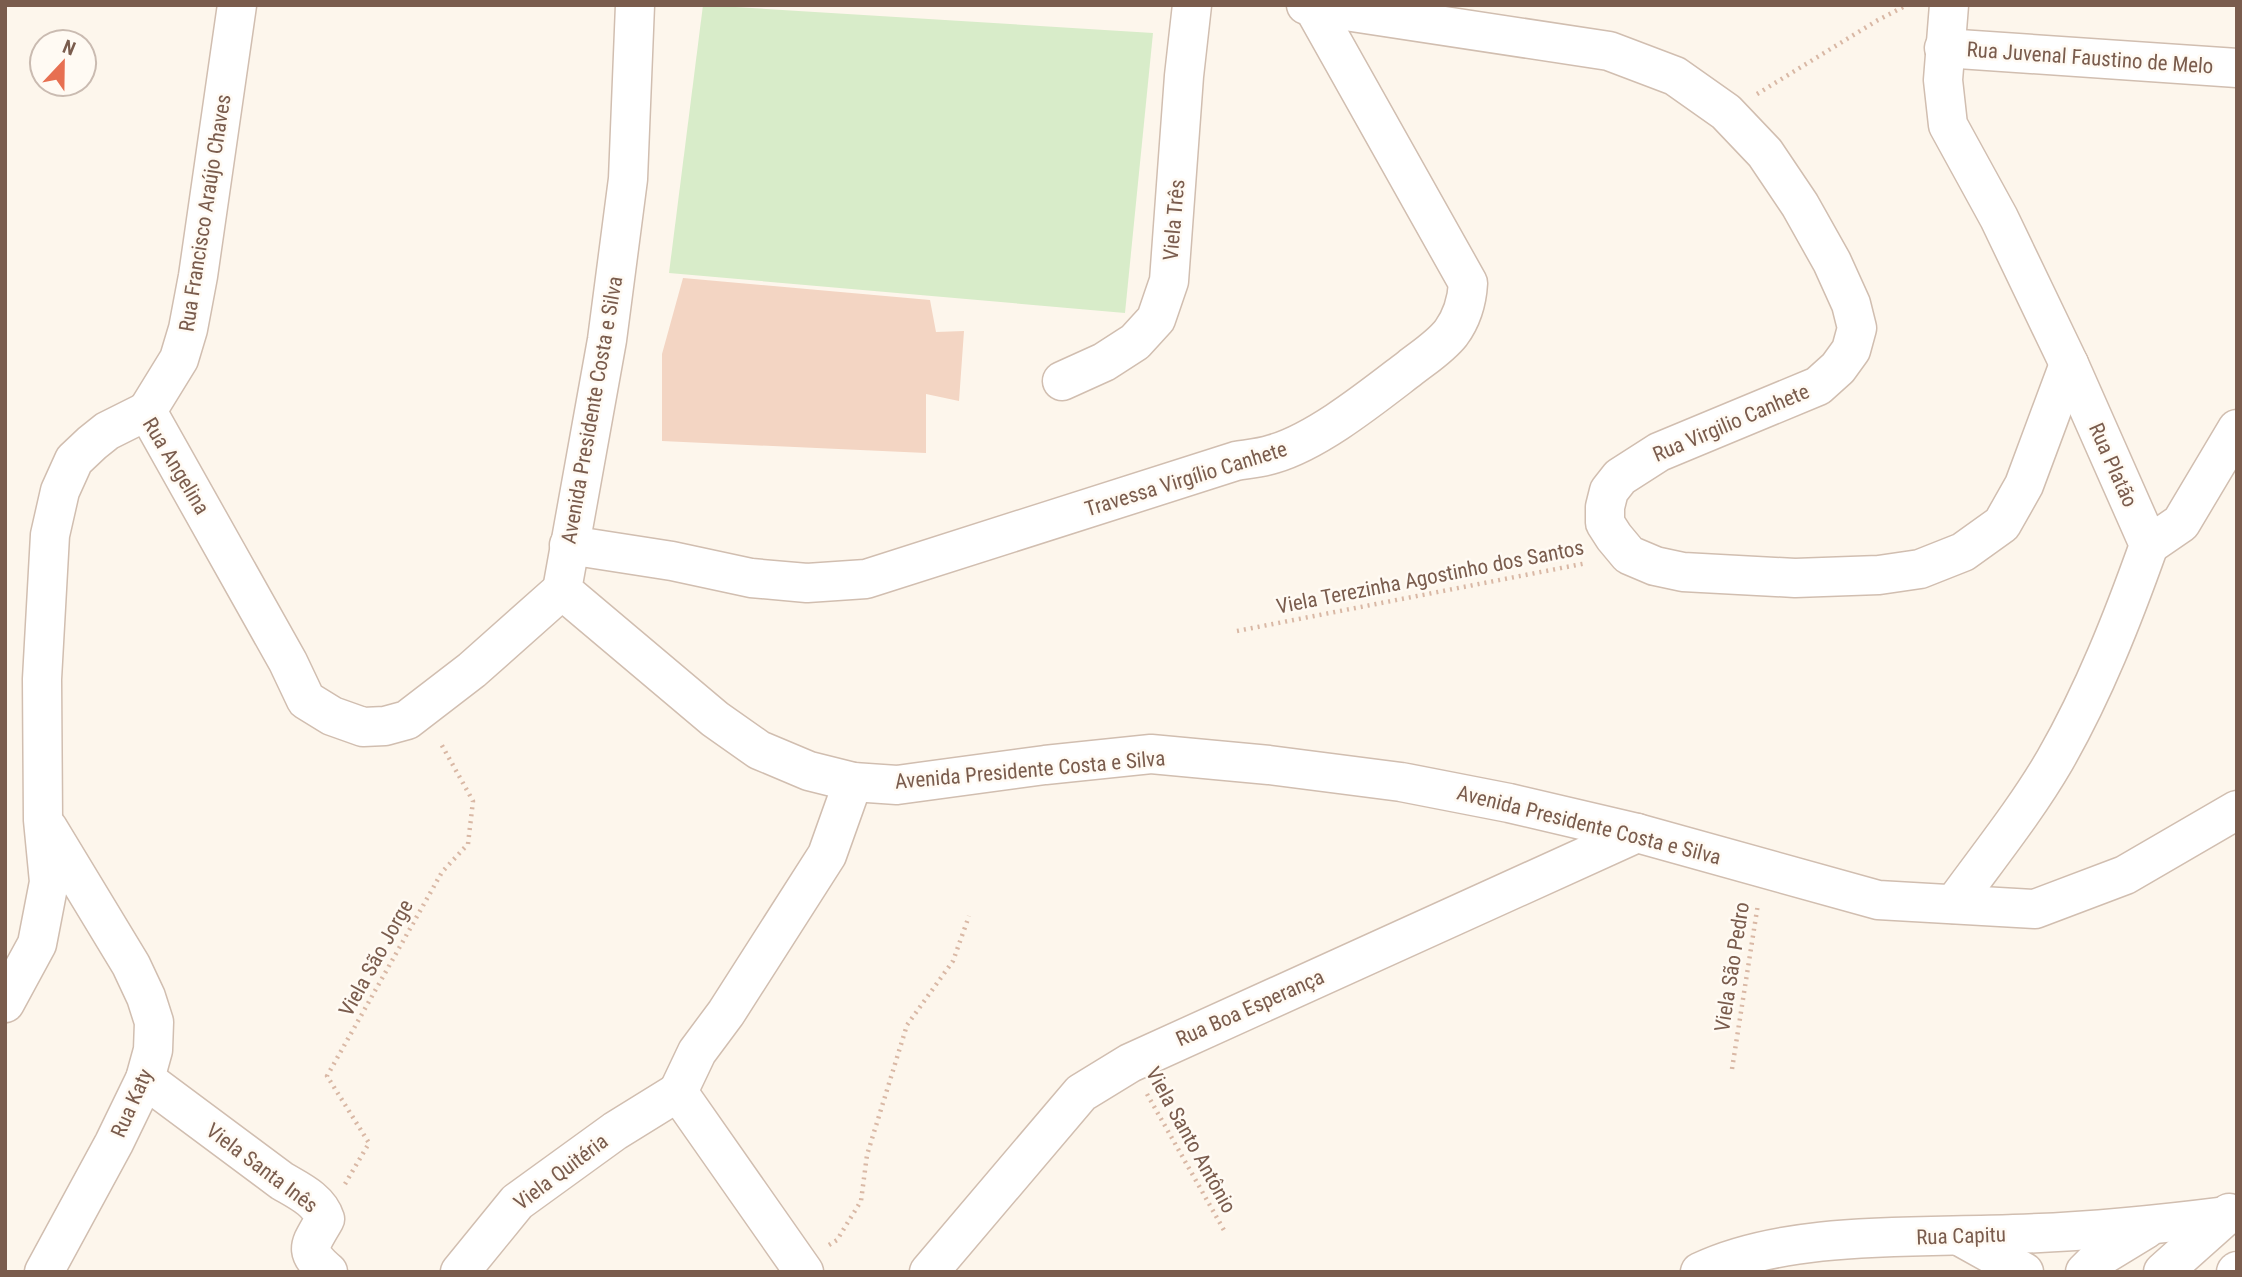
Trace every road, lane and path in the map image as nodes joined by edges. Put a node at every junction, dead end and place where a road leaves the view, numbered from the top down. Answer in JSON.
{"nodes":[{"id":1,"x":237,"y":5,"type":"edge"},
{"id":2,"x":635,"y":5,"type":"edge"},
{"id":3,"x":1192,"y":5,"type":"edge"},
{"id":4,"x":1908,"y":5,"type":"edge"},
{"id":5,"x":1949,"y":5,"type":"edge"},
{"id":6,"x":1309,"y":6,"type":"edge"},
{"id":7,"x":1944,"y":48,"type":"junction"},
{"id":8,"x":2237,"y":68,"type":"edge"},
{"id":9,"x":1726,"y":113,"type":"junction"},
{"id":10,"x":2069,"y":364,"type":"junction"},
{"id":11,"x":1062,"y":381,"type":"dead end"},
{"id":12,"x":147,"y":411,"type":"junction"},
{"id":13,"x":2237,"y":429,"type":"edge"},
{"id":14,"x":569,"y":544,"type":"junction"},
{"id":15,"x":2149,"y":545,"type":"junction"},
{"id":16,"x":1629,"y":555,"type":"junction"},
{"id":17,"x":562,"y":590,"type":"junction"},
{"id":18,"x":1237,"y":631,"type":"dead end"},
{"id":19,"x":422,"y":710,"type":"junction"},
{"id":20,"x":853,"y":782,"type":"junction"},
{"id":21,"x":2237,"y":810,"type":"edge"},
{"id":22,"x":43,"y":820,"type":"junction"},
{"id":23,"x":1637,"y":833,"type":"junction"},
{"id":24,"x":1763,"y":869,"type":"junction"},
{"id":25,"x":1954,"y":904,"type":"junction"},
{"id":26,"x":969,"y":916,"type":"dead end"},
{"id":27,"x":5,"y":1003,"type":"edge"},
{"id":28,"x":1130,"y":1063,"type":"junction"},
{"id":29,"x":1732,"y":1069,"type":"dead end"},
{"id":30,"x":145,"y":1079,"type":"junction"},
{"id":31,"x":678,"y":1092,"type":"junction"},
{"id":32,"x":2231,"y":1212,"type":"edge"},
{"id":33,"x":325,"y":1219,"type":"junction"},
{"id":34,"x":2154,"y":1225,"type":"junction"},
{"id":35,"x":1225,"y":1232,"type":"dead end"},
{"id":36,"x":1959,"y":1236,"type":"junction"},
{"id":37,"x":802,"y":1269,"type":"edge"},
{"id":38,"x":44,"y":1272,"type":"edge"},
{"id":39,"x":328,"y":1272,"type":"edge"},
{"id":40,"x":460,"y":1272,"type":"edge"},
{"id":41,"x":929,"y":1272,"type":"edge"},
{"id":42,"x":1700,"y":1272,"type":"edge"},
{"id":43,"x":2024,"y":1272,"type":"edge"},
{"id":44,"x":2085,"y":1272,"type":"edge"},
{"id":45,"x":2163,"y":1272,"type":"edge"}],
"edges":[{"from":1,"to":12,"type":"street","name":"Rua Francisco Araújo Chaves"},
{"from":2,"to":14,"type":"street","name":"Avenida Presidente Costa e Silva"},
{"from":3,"to":11,"type":"street","name":"Viela Três"},
{"from":4,"to":9,"type":"path"},
{"from":5,"to":7,"type":"street","name":"Rua Platão"},
{"from":6,"to":9,"type":"street","name":"Rua Virgilio Canhete"},
{"from":6,"to":14,"type":"street","name":"Travessa Virgílio Canhete"},
{"from":7,"to":8,"type":"street","name":"Rua Juvenal Faustino de Melo"},
{"from":7,"to":10,"type":"street","name":"Rua Platão"},
{"from":9,"to":16,"type":"street","name":"Rua Virgilio Canhete"},
{"from":10,"to":15,"type":"street","name":"Rua Platão"},
{"from":10,"to":16,"type":"street"},
{"from":12,"to":19,"type":"street","name":"Rua Angelina"},
{"from":12,"to":22,"type":"street","name":"Rua Angelina"},
{"from":13,"to":15,"type":"street"},
{"from":14,"to":17,"type":"street","name":"Avenida Presidente Costa e Silva"},
{"from":15,"to":25,"type":"street"},
{"from":16,"to":18,"type":"path","name":"Viela Terezinha Agostinho dos Santos"},
{"from":17,"to":19,"type":"street","name":"Rua Angelina"},
{"from":17,"to":20,"type":"street","name":"Avenida Presidente Costa e Silva"},
{"from":19,"to":33,"type":"path","name":"Viela São Jorge"},
{"from":20,"to":23,"type":"street","name":"Avenida Presidente Costa e Silva"},
{"from":20,"to":31,"type":"street"},
{"from":21,"to":25,"type":"street","name":"Avenida Presidente Costa e Silva"},
{"from":22,"to":27,"type":"street","name":"Rua Angelina"},
{"from":22,"to":30,"type":"street","name":"Rua Katy"},
{"from":23,"to":24,"type":"street","name":"Avenida Presidente Costa e Silva"},
{"from":23,"to":28,"type":"street","name":"Rua Boa Esperança"},
{"from":24,"to":25,"type":"street","name":"Avenida Presidente Costa e Silva"},
{"from":24,"to":29,"type":"path","name":"Viela São Pedro"},
{"from":26,"to":37,"type":"path"},
{"from":28,"to":35,"type":"path","name":"Viela Santo Antônio"},
{"from":28,"to":41,"type":"street","name":"Rua Boa Esperança"},
{"from":30,"to":33,"type":"street","name":"Viela Santa Inês"},
{"from":30,"to":38,"type":"street","name":"Rua Katy"},
{"from":31,"to":37,"type":"street"},
{"from":31,"to":40,"type":"street","name":"Viela Quitéria"},
{"from":32,"to":34,"type":"street","name":"Rua Capitu"},
{"from":32,"to":45,"type":"street"},
{"from":33,"to":39,"type":"street","name":"Viela Santa Inês"},
{"from":34,"to":36,"type":"street","name":"Rua Capitu"},
{"from":34,"to":44,"type":"street"},
{"from":36,"to":42,"type":"street","name":"Rua Capitu"},
{"from":36,"to":43,"type":"street"}]}
